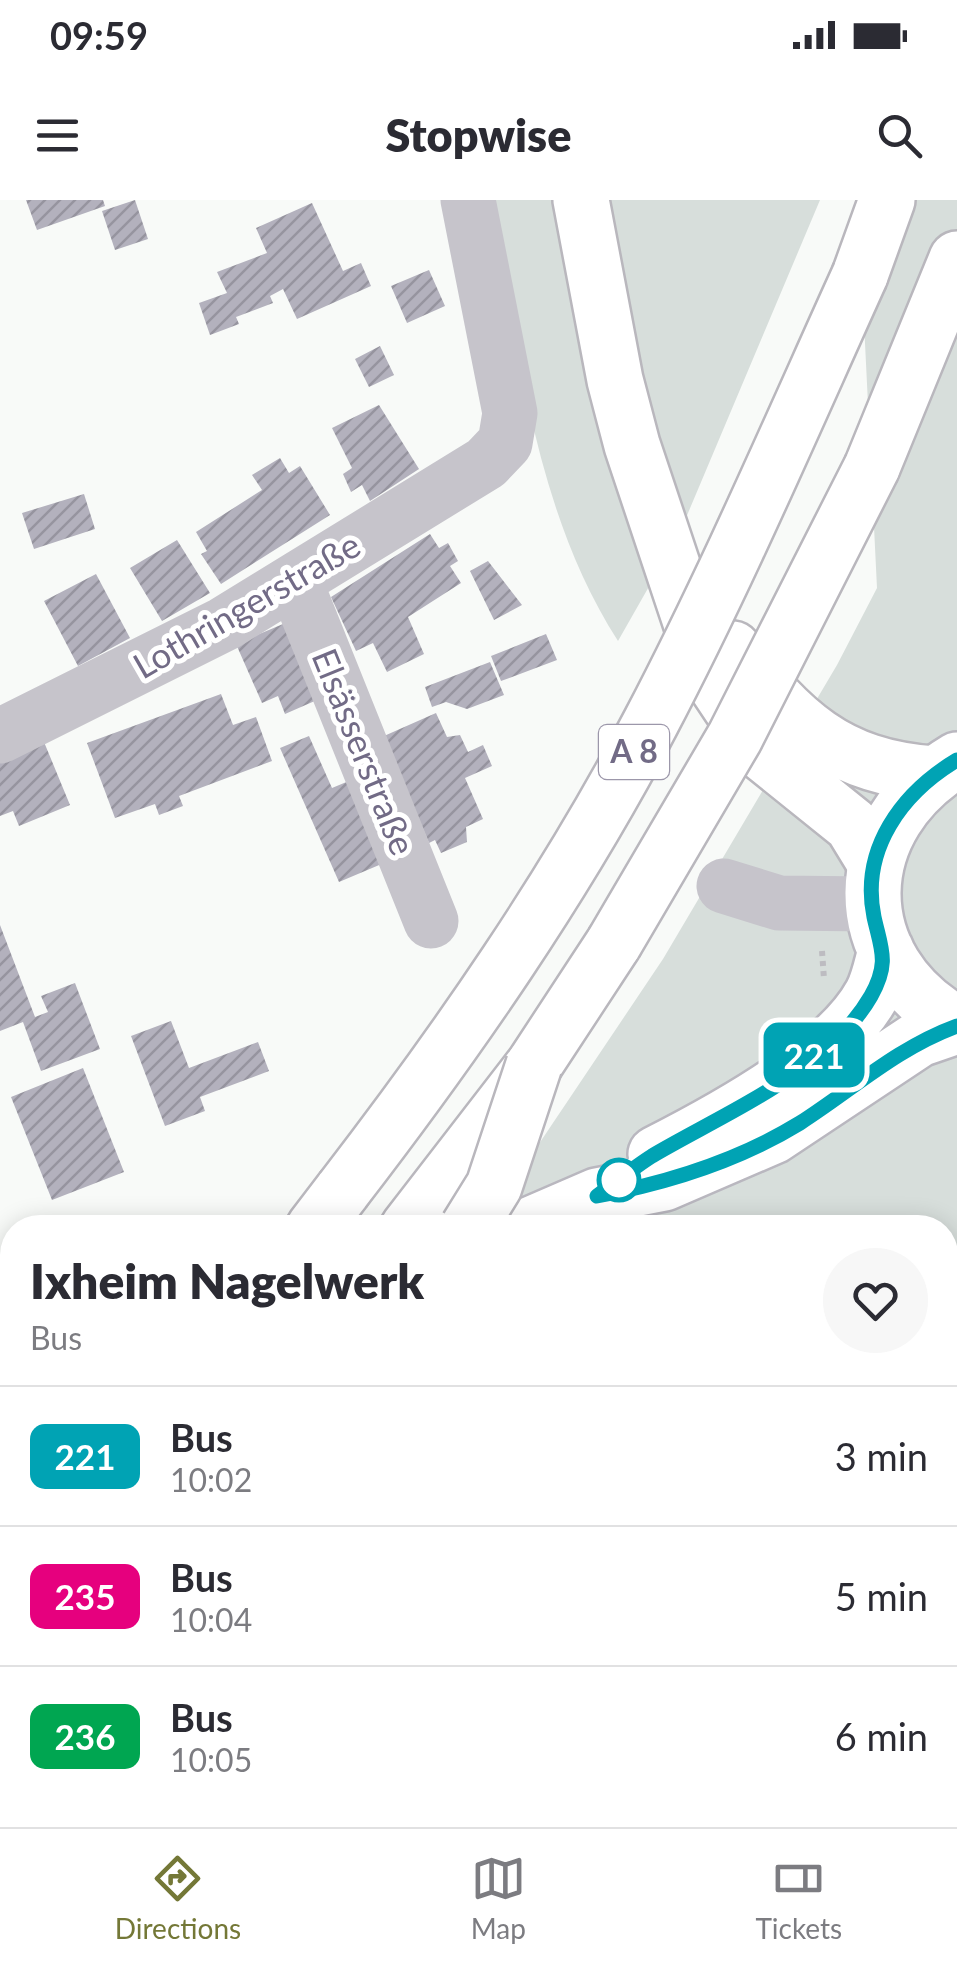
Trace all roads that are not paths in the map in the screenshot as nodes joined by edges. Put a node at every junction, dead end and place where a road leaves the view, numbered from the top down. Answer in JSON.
{"nodes":[{"id":1,"x":468,"y":200,"type":"edge"},
{"id":2,"x":581,"y":200,"type":"edge"},
{"id":3,"x":887,"y":200,"type":"edge"},
{"id":4,"x":957,"y":259,"type":"edge"},
{"id":5,"x":294,"y":582,"type":"junction"},
{"id":6,"x":680,"y":591,"type":"junction"},
{"id":7,"x":0,"y":736,"type":"edge"},
{"id":8,"x":946,"y":767,"type":"edge"},
{"id":9,"x":724,"y":886,"type":"dead end"},
{"id":10,"x":878,"y":905,"type":"junction"},
{"id":11,"x":431,"y":921,"type":"dead end"},
{"id":12,"x":957,"y":1025,"type":"edge"},
{"id":13,"x":534,"y":1065,"type":"junction"},
{"id":14,"x":597,"y":1196,"type":"junction"},
{"id":15,"x":324,"y":1215,"type":"edge"},
{"id":16,"x":418,"y":1215,"type":"edge"},
{"id":17,"x":476,"y":1215,"type":"edge"},
{"id":18,"x":554,"y":1215,"type":"edge"}],
"edges":[{"from":1,"to":5,"type":"street","name":"Lothringerstraße"},
{"from":2,"to":6,"type":"main road"},
{"from":3,"to":15,"type":"main road","number":"A 8","bridge":true},
{"from":4,"to":13,"type":"main road","number":"A 8","bridge":true},
{"from":5,"to":7,"type":"street","name":"Lothringerstraße"},
{"from":5,"to":11,"type":"street","name":"Elsässerstraße"},
{"from":6,"to":8,"type":"main road"},
{"from":6,"to":10,"type":"main road"},
{"from":8,"to":10,"type":"main road"},
{"from":9,"to":10,"type":"street"},
{"from":10,"to":12,"type":"main road"},
{"from":10,"to":14,"type":"main road"},
{"from":12,"to":14,"type":"main road"},
{"from":13,"to":16,"type":"main road","number":"A 8"},
{"from":13,"to":17,"type":"main road","bridge":true},
{"from":14,"to":18,"type":"main road"}]}
